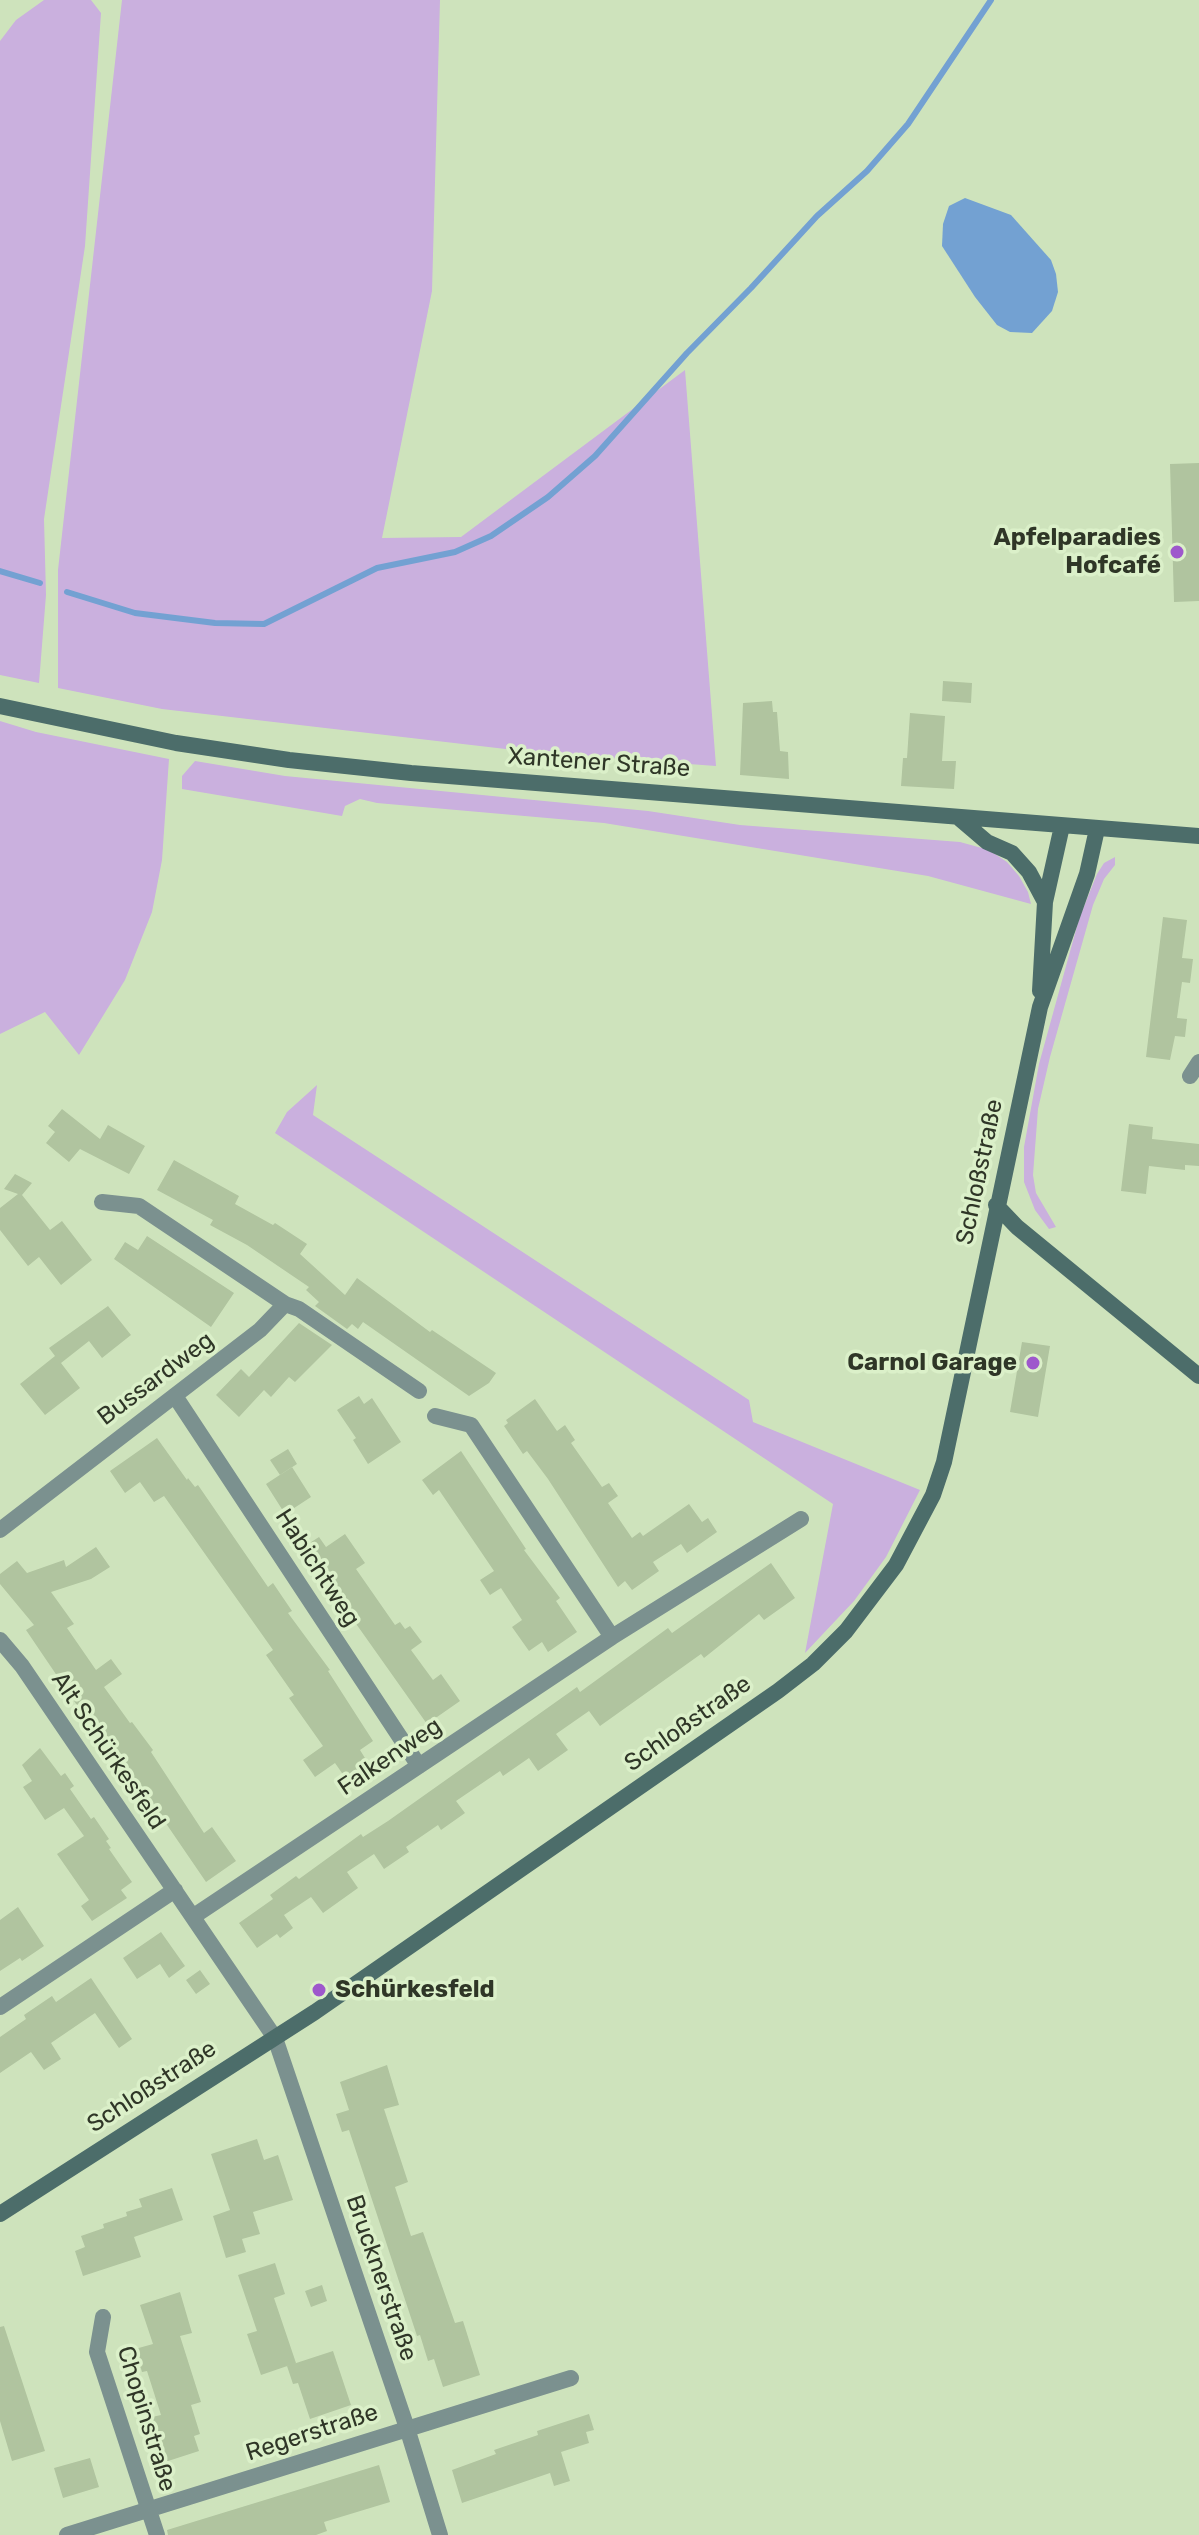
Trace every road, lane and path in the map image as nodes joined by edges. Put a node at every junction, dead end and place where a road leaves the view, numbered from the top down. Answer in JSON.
{"nodes":[{"id":1,"x":0,"y":706,"type":"edge"},
{"id":2,"x":960,"y":819,"type":"junction"},
{"id":3,"x":1062,"y":826,"type":"junction"},
{"id":4,"x":1097,"y":829,"type":"junction"},
{"id":5,"x":1199,"y":836,"type":"edge"},
{"id":6,"x":1045,"y":902,"type":"junction"},
{"id":7,"x":1040,"y":1007,"type":"junction"},
{"id":8,"x":102,"y":1202,"type":"dead end"},
{"id":9,"x":996,"y":1205,"type":"junction"},
{"id":10,"x":285,"y":1304,"type":"junction"},
{"id":11,"x":1199,"y":1376,"type":"edge"},
{"id":12,"x":419,"y":1391,"type":"dead end"},
{"id":13,"x":175,"y":1396,"type":"junction"},
{"id":14,"x":435,"y":1416,"type":"dead end"},
{"id":15,"x":801,"y":1519,"type":"dead end"},
{"id":16,"x":0,"y":1530,"type":"edge"},
{"id":17,"x":612,"y":1637,"type":"junction"},
{"id":18,"x":0,"y":1640,"type":"edge"},
{"id":19,"x":419,"y":1766,"type":"junction"},
{"id":20,"x":175,"y":1890,"type":"junction"},
{"id":21,"x":194,"y":1916,"type":"junction"},
{"id":22,"x":0,"y":2007,"type":"edge"},
{"id":23,"x":275,"y":2038,"type":"junction"},
{"id":24,"x":0,"y":2214,"type":"edge"},
{"id":25,"x":103,"y":2317,"type":"dead end"},
{"id":26,"x":571,"y":2378,"type":"dead end"},
{"id":27,"x":407,"y":2428,"type":"junction"},
{"id":28,"x":149,"y":2510,"type":"junction"},
{"id":29,"x":67,"y":2535,"type":"edge"},
{"id":30,"x":157,"y":2535,"type":"edge"},
{"id":31,"x":440,"y":2535,"type":"edge"}],
"edges":[{"from":1,"to":2,"type":"main road","name":"Xantener Straße"},
{"from":2,"to":3,"type":"main road","name":"Xantener Straße"},
{"from":2,"to":6,"type":"main road"},
{"from":3,"to":4,"type":"main road","name":"Xantener Straße"},
{"from":3,"to":6,"type":"main road","name":"Schloßstraße"},
{"from":4,"to":5,"type":"main road","name":"Xantener Straße"},
{"from":4,"to":7,"type":"main road","name":"Schloßstraße"},
{"from":6,"to":7,"type":"main road","name":"Schloßstraße"},
{"from":7,"to":9,"type":"main road","name":"Schloßstraße"},
{"from":8,"to":10,"type":"street"},
{"from":9,"to":11,"type":"main road"},
{"from":9,"to":23,"type":"main road","name":"Schloßstraße"},
{"from":10,"to":12,"type":"street"},
{"from":10,"to":13,"type":"street","name":"Bussardweg"},
{"from":13,"to":16,"type":"street","name":"Bussardweg"},
{"from":13,"to":19,"type":"street","name":"Habichtweg"},
{"from":14,"to":17,"type":"street"},
{"from":15,"to":17,"type":"street","name":"Falkenweg"},
{"from":17,"to":19,"type":"street","name":"Falkenweg"},
{"from":18,"to":20,"type":"street","name":"Alt Schürkesfeld"},
{"from":19,"to":21,"type":"street","name":"Falkenweg"},
{"from":20,"to":21,"type":"street","name":"Alt Schürkesfeld"},
{"from":20,"to":22,"type":"street"},
{"from":21,"to":23,"type":"street","name":"Alt Schürkesfeld"},
{"from":23,"to":24,"type":"main road","name":"Schloßstraße"},
{"from":23,"to":27,"type":"street","name":"Brucknerstraße"},
{"from":25,"to":28,"type":"street","name":"Chopinstraße"},
{"from":26,"to":27,"type":"street","name":"Regerstraße"},
{"from":27,"to":28,"type":"street","name":"Regerstraße"},
{"from":27,"to":31,"type":"street","name":"Brucknerstraße"},
{"from":28,"to":29,"type":"street","name":"Regerstraße"},
{"from":28,"to":30,"type":"street","name":"Chopinstraße"}]}
